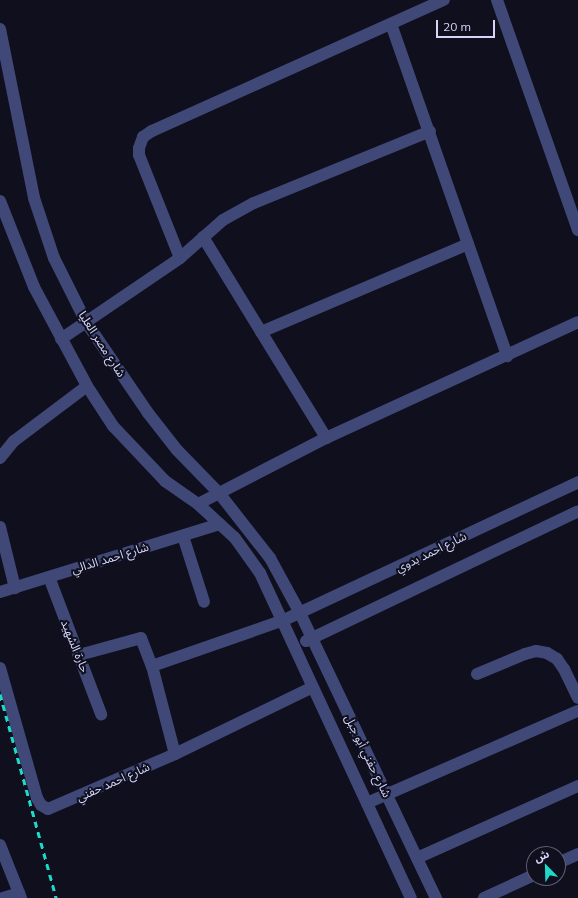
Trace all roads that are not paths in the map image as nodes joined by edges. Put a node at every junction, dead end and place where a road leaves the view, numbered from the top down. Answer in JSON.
{"nodes":[{"id":1,"x":444,"y":0,"type":"edge"},
{"id":2,"x":497,"y":0,"type":"edge"},
{"id":3,"x":391,"y":24,"type":"junction"},
{"id":4,"x":0,"y":29,"type":"edge"},
{"id":5,"x":430,"y":131,"type":"junction"},
{"id":6,"x":0,"y":201,"type":"edge"},
{"id":7,"x":578,"y":230,"type":"edge"},
{"id":8,"x":203,"y":237,"type":"junction"},
{"id":9,"x":468,"y":244,"type":"junction"},
{"id":10,"x":180,"y":258,"type":"junction"},
{"id":11,"x":86,"y":322,"type":"junction"},
{"id":12,"x":578,"y":322,"type":"edge"},
{"id":13,"x":261,"y":332,"type":"junction"},
{"id":14,"x":61,"y":339,"type":"junction"},
{"id":15,"x":507,"y":356,"type":"junction"},
{"id":16,"x":87,"y":386,"type":"junction"},
{"id":17,"x":326,"y":438,"type":"junction"},
{"id":18,"x":0,"y":458,"type":"edge"},
{"id":19,"x":578,"y":482,"type":"edge"},
{"id":20,"x":219,"y":493,"type":"junction"},
{"id":21,"x":198,"y":504,"type":"junction"},
{"id":22,"x":578,"y":511,"type":"edge"},
{"id":23,"x":220,"y":524,"type":"junction"},
{"id":24,"x":0,"y":527,"type":"edge"},
{"id":25,"x":183,"y":536,"type":"junction"},
{"id":26,"x":49,"y":577,"type":"junction"},
{"id":27,"x":15,"y":588,"type":"junction"},
{"id":28,"x":0,"y":592,"type":"edge"},
{"id":29,"x":204,"y":602,"type":"dead end"},
{"id":30,"x":300,"y":613,"type":"junction"},
{"id":31,"x":284,"y":620,"type":"junction"},
{"id":32,"x":312,"y":639,"type":"junction"},
{"id":33,"x":295,"y":646,"type":"junction"},
{"id":34,"x":79,"y":655,"type":"junction"},
{"id":35,"x":152,"y":666,"type":"junction"},
{"id":36,"x":0,"y":668,"type":"edge"},
{"id":37,"x":477,"y":674,"type":"dead end"},
{"id":38,"x":313,"y":687,"type":"junction"},
{"id":39,"x":578,"y":698,"type":"edge"},
{"id":40,"x":578,"y":711,"type":"edge"},
{"id":41,"x":101,"y":714,"type":"dead end"},
{"id":42,"x":175,"y":754,"type":"junction"},
{"id":43,"x":578,"y":786,"type":"edge"},
{"id":44,"x":386,"y":794,"type":"junction"},
{"id":45,"x":367,"y":803,"type":"junction"},
{"id":46,"x":0,"y":845,"type":"edge"},
{"id":47,"x":578,"y":854,"type":"edge"},
{"id":48,"x":417,"y":858,"type":"junction"},
{"id":49,"x":566,"y":860,"type":"edge"},
{"id":50,"x":526,"y":879,"type":"edge"},
{"id":51,"x":20,"y":896,"type":"edge"},
{"id":52,"x":3,"y":898,"type":"edge"},
{"id":53,"x":411,"y":898,"type":"edge"},
{"id":54,"x":436,"y":898,"type":"edge"},
{"id":55,"x":484,"y":898,"type":"edge"}],
"edges":[{"from":1,"to":3,"type":"street"},
{"from":2,"to":7,"type":"street"},
{"from":3,"to":5,"type":"street"},
{"from":3,"to":10,"type":"street"},
{"from":4,"to":11,"type":"street","name":"شارع مصر العليا"},
{"from":5,"to":8,"type":"street"},
{"from":5,"to":9,"type":"street"},
{"from":6,"to":14,"type":"street"},
{"from":8,"to":10,"type":"street"},
{"from":8,"to":13,"type":"street"},
{"from":9,"to":13,"type":"street"},
{"from":9,"to":15,"type":"street"},
{"from":10,"to":11,"type":"street"},
{"from":11,"to":14,"type":"street"},
{"from":11,"to":20,"type":"street","name":"شارع مصر العليا"},
{"from":12,"to":15,"type":"street"},
{"from":13,"to":17,"type":"street"},
{"from":14,"to":16,"type":"street"},
{"from":15,"to":17,"type":"street"},
{"from":16,"to":18,"type":"street"},
{"from":16,"to":21,"type":"street"},
{"from":17,"to":20,"type":"street"},
{"from":19,"to":30,"type":"street","name":"شارع احمد بدوي"},
{"from":20,"to":21,"type":"street"},
{"from":20,"to":30,"type":"street","name":"شارع مصر العليا"},
{"from":21,"to":23,"type":"street"},
{"from":22,"to":32,"type":"street"},
{"from":23,"to":25,"type":"street","name":"شارع احمد الدالي"},
{"from":23,"to":31,"type":"street"},
{"from":24,"to":27,"type":"street"},
{"from":25,"to":26,"type":"street","name":"شارع احمد الدالي"},
{"from":25,"to":29,"type":"street"},
{"from":26,"to":27,"type":"street","name":"شارع احمد الدالي"},
{"from":26,"to":34,"type":"street","name":"حارة الشهيد"},
{"from":27,"to":28,"type":"street","name":"شارع احمد الدالي"},
{"from":30,"to":31,"type":"street","name":"شارع احمد بدوي"},
{"from":30,"to":32,"type":"street","name":"شارع حفني أبو جبل"},
{"from":31,"to":33,"type":"street","name":"شارع حفني أبو جبل"},
{"from":31,"to":35,"type":"street","name":"شارع احمد بدوي"},
{"from":32,"to":33,"type":"street"},
{"from":32,"to":44,"type":"street","name":"شارع حفني أبو جبل"},
{"from":33,"to":38,"type":"street","name":"شارع حفني أبو جبل"},
{"from":34,"to":35,"type":"street"},
{"from":34,"to":41,"type":"street","name":"حارة الشهيد"},
{"from":35,"to":42,"type":"street"},
{"from":36,"to":42,"type":"street","name":"شارع احمد حفني"},
{"from":37,"to":39,"type":"street"},
{"from":38,"to":42,"type":"street","name":"شارع احمد حفني"},
{"from":38,"to":45,"type":"street","name":"شارع حفني أبو جبل"},
{"from":40,"to":44,"type":"street"},
{"from":43,"to":48,"type":"street"},
{"from":44,"to":45,"type":"street"},
{"from":44,"to":48,"type":"street","name":"شارع حفني أبو جبل"},
{"from":45,"to":53,"type":"street","name":"شارع حفني أبو جبل"},
{"from":46,"to":51,"type":"street"},
{"from":47,"to":49,"type":"street"},
{"from":48,"to":54,"type":"street","name":"شارع حفني أبو جبل"},
{"from":50,"to":55,"type":"street"},
{"from":51,"to":52,"type":"street"}]}
